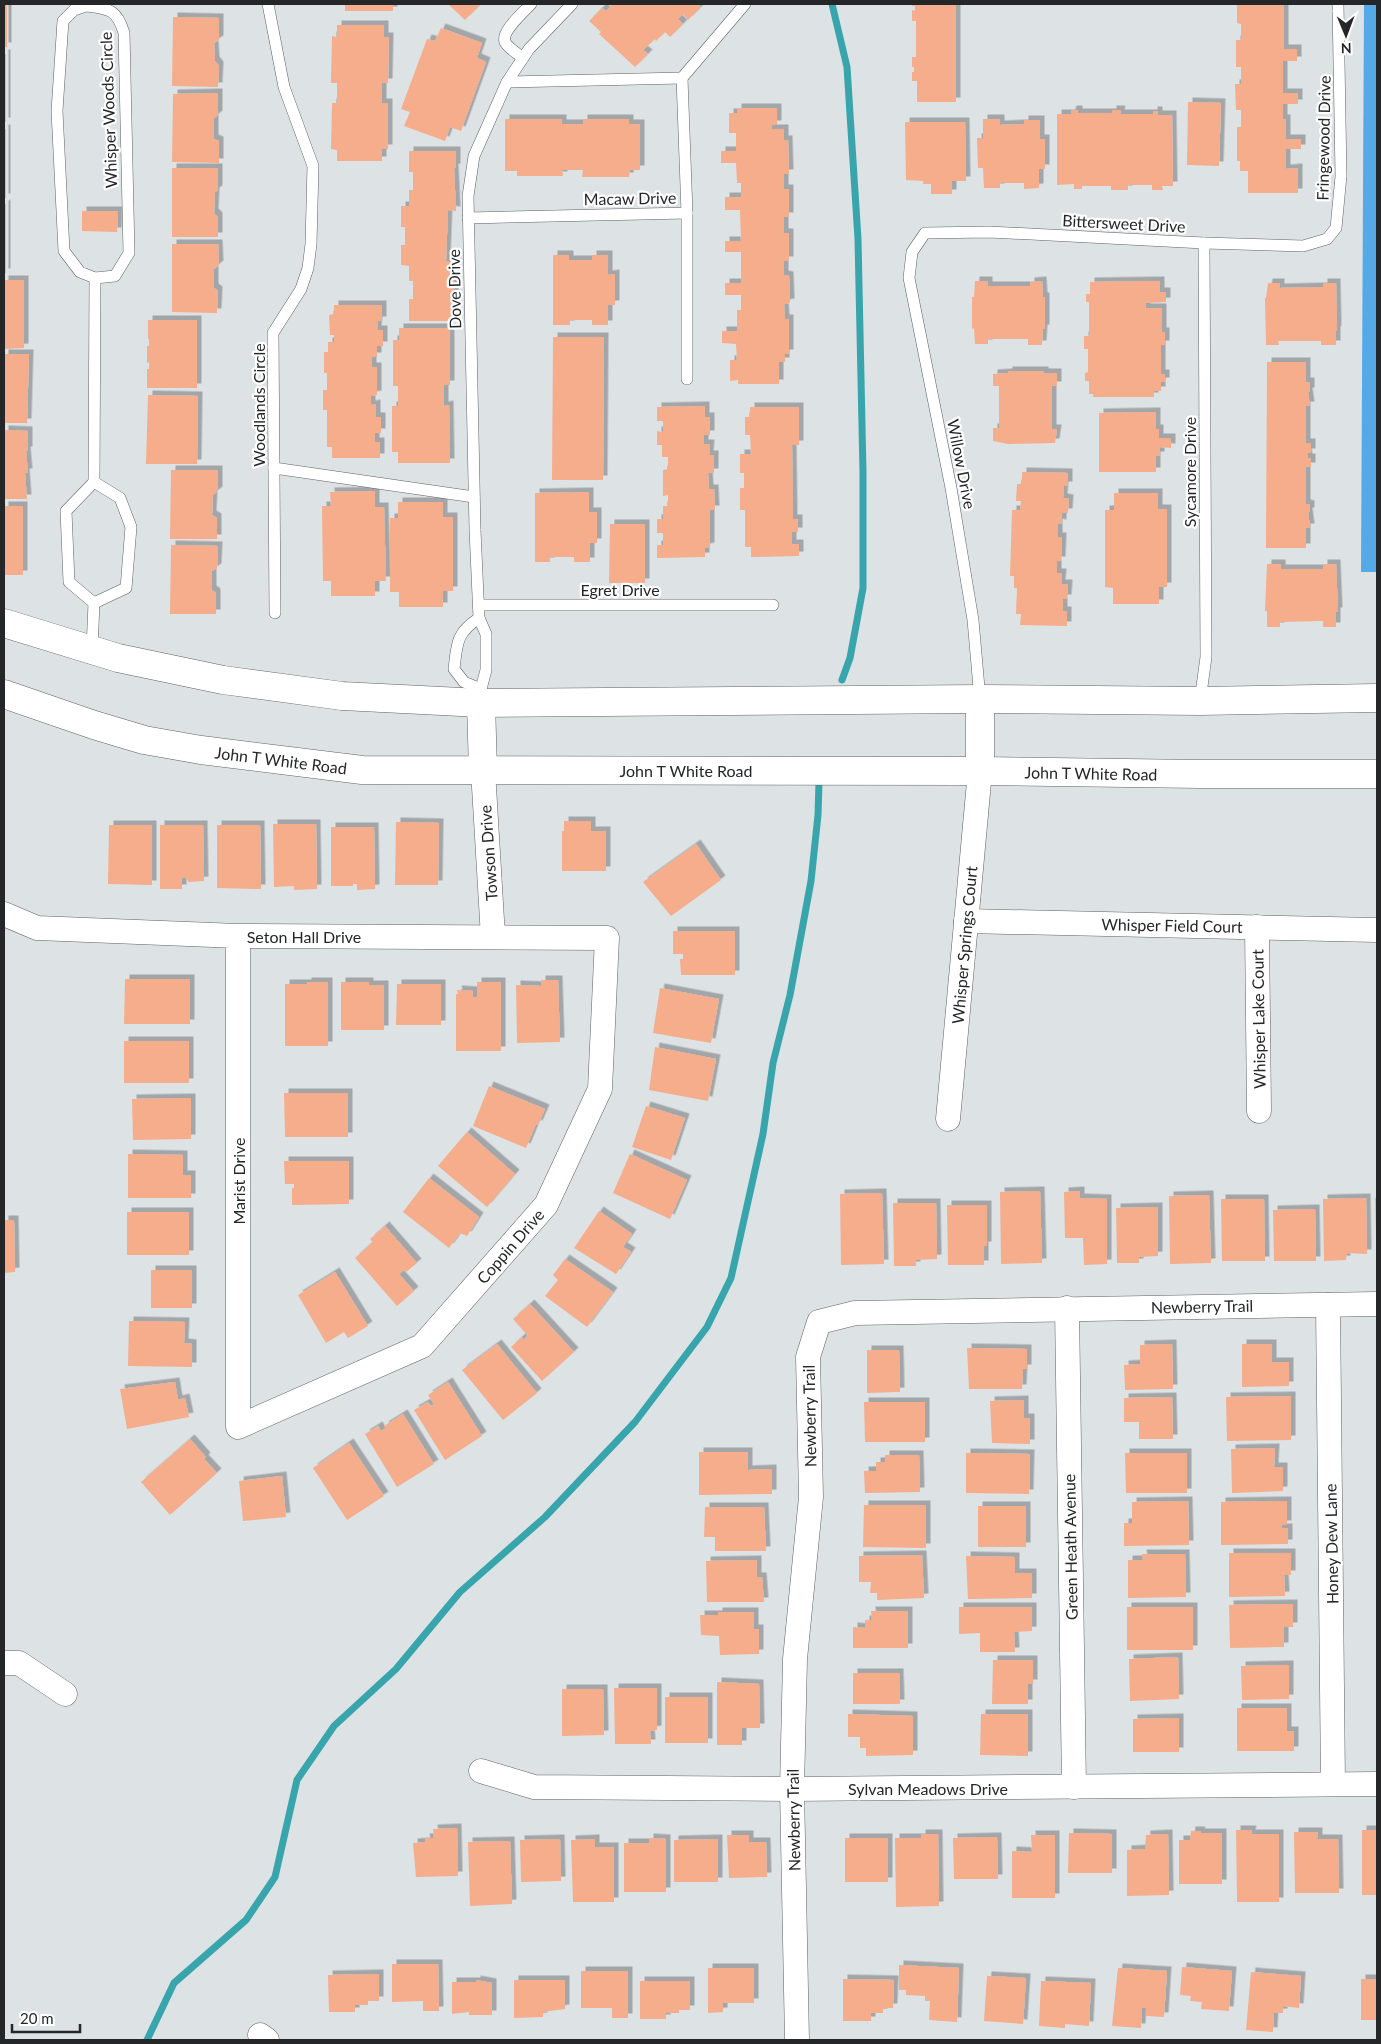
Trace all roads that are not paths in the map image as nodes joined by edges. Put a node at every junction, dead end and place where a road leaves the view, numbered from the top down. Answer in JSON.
{"nodes":[{"id":1,"x":268,"y":4,"type":"edge"},
{"id":2,"x":531,"y":4,"type":"edge"},
{"id":3,"x":572,"y":4,"type":"edge"},
{"id":4,"x":745,"y":4,"type":"edge"},
{"id":5,"x":1338,"y":4,"type":"edge"},
{"id":6,"x":523,"y":58,"type":"junction"},
{"id":7,"x":682,"y":78,"type":"junction"},
{"id":8,"x":507,"y":82,"type":"junction"},
{"id":9,"x":687,"y":213,"type":"junction"},
{"id":10,"x":468,"y":218,"type":"junction"},
{"id":11,"x":921,"y":238,"type":"joint"},
{"id":12,"x":1327,"y":239,"type":"joint"},
{"id":13,"x":1204,"y":244,"type":"junction"},
{"id":14,"x":95,"y":278,"type":"junction"},
{"id":15,"x":687,"y":379,"type":"dead end"},
{"id":16,"x":274,"y":468,"type":"junction"},
{"id":17,"x":94,"y":482,"type":"junction"},
{"id":18,"x":474,"y":497,"type":"junction"},
{"id":19,"x":94,"y":603,"type":"junction"},
{"id":20,"x":479,"y":605,"type":"junction"},
{"id":21,"x":774,"y":605,"type":"dead end"},
{"id":22,"x":275,"y":613,"type":"dead end"},
{"id":23,"x":479,"y":618,"type":"junction"},
{"id":24,"x":4,"y":623,"type":"edge"},
{"id":25,"x":92,"y":651,"type":"junction"},
{"id":26,"x":4,"y":694,"type":"edge"},
{"id":27,"x":481,"y":696,"type":"junction"},
{"id":28,"x":1377,"y":698,"type":"edge"},
{"id":29,"x":980,"y":700,"type":"junction"},
{"id":30,"x":1200,"y":701,"type":"junction"},
{"id":31,"x":483,"y":770,"type":"junction"},
{"id":32,"x":980,"y":771,"type":"junction"},
{"id":33,"x":1377,"y":774,"type":"edge"},
{"id":34,"x":4,"y":914,"type":"edge"},
{"id":35,"x":966,"y":921,"type":"junction"},
{"id":36,"x":1256,"y":927,"type":"junction"},
{"id":37,"x":1377,"y":930,"type":"edge"},
{"id":38,"x":238,"y":936,"type":"junction"},
{"id":39,"x":493,"y":937,"type":"junction"},
{"id":40,"x":607,"y":938,"type":"joint"},
{"id":41,"x":1259,"y":1111,"type":"dead end"},
{"id":42,"x":948,"y":1119,"type":"dead end"},
{"id":43,"x":1377,"y":1304,"type":"edge"},
{"id":44,"x":1328,"y":1305,"type":"junction"},
{"id":45,"x":1067,"y":1308,"type":"junction"},
{"id":46,"x":238,"y":1427,"type":"joint"},
{"id":47,"x":4,"y":1664,"type":"edge"},
{"id":48,"x":64,"y":1694,"type":"dead end"},
{"id":49,"x":481,"y":1771,"type":"dead end"},
{"id":50,"x":1333,"y":1784,"type":"junction"},
{"id":51,"x":1377,"y":1784,"type":"edge"},
{"id":52,"x":1074,"y":1787,"type":"junction"},
{"id":53,"x":792,"y":1788,"type":"junction"},
{"id":54,"x":798,"y":2040,"type":"edge"}],
"edges":[{"from":1,"to":16,"type":"lane","name":"Woodlands Circle"},
{"from":2,"to":6,"type":"lane"},
{"from":3,"to":6,"type":"lane","name":"Dove Drive"},
{"from":4,"to":7,"type":"lane"},
{"from":5,"to":12,"type":"lane","name":"Fringewood Drive"},
{"from":6,"to":8,"type":"lane","name":"Dove Drive"},
{"from":7,"to":8,"type":"lane"},
{"from":7,"to":9,"type":"lane","name":"Macaw Drive"},
{"from":8,"to":10,"type":"lane","name":"Dove Drive"},
{"from":9,"to":10,"type":"lane","name":"Macaw Drive"},
{"from":9,"to":15,"type":"lane"},
{"from":10,"to":18,"type":"lane","name":"Dove Drive"},
{"from":11,"to":13,"type":"lane","name":"Bittersweet Drive"},
{"from":11,"to":29,"type":"lane","name":"Willow Drive"},
{"from":12,"to":13,"type":"lane","name":"Bittersweet Drive"},
{"from":13,"to":30,"type":"lane","name":"Sycamore Drive"},
{"from":14,"to":14,"type":"lane","name":"Whisper Woods Circle"},
{"from":14,"to":17,"type":"lane"},
{"from":16,"to":18,"type":"lane"},
{"from":16,"to":22,"type":"lane","name":"Woodlands Circle"},
{"from":17,"to":19,"type":"lane"},
{"from":17,"to":19,"type":"lane"},
{"from":18,"to":20,"type":"lane","name":"Dove Drive"},
{"from":19,"to":25,"type":"lane"},
{"from":20,"to":21,"type":"lane","name":"Egret Drive"},
{"from":20,"to":23,"type":"lane"},
{"from":23,"to":27,"type":"lane"},
{"from":23,"to":27,"type":"lane"},
{"from":24,"to":25,"type":"main road"},
{"from":25,"to":27,"type":"main road"},
{"from":26,"to":31,"type":"main road","name":"John T White Road"},
{"from":27,"to":29,"type":"main road"},
{"from":27,"to":31,"type":"main road"},
{"from":28,"to":30,"type":"main road"},
{"from":29,"to":30,"type":"main road"},
{"from":29,"to":32,"type":"main road"},
{"from":31,"to":32,"type":"main road","name":"John T White Road"},
{"from":31,"to":39,"type":"street","name":"Towson Drive"},
{"from":32,"to":33,"type":"main road","name":"John T White Road"},
{"from":32,"to":35,"type":"street","name":"Whisper Springs Court"},
{"from":34,"to":38,"type":"street","name":"Seton Hall Drive"},
{"from":35,"to":36,"type":"street","name":"Whisper Field Court"},
{"from":35,"to":42,"type":"street","name":"Whisper Springs Court"},
{"from":36,"to":37,"type":"street","name":"Whisper Field Court"},
{"from":36,"to":41,"type":"street","name":"Whisper Lake Court"},
{"from":38,"to":39,"type":"street","name":"Seton Hall Drive"},
{"from":38,"to":46,"type":"street","name":"Marist Drive"},
{"from":39,"to":40,"type":"street","name":"Seton Hall Drive"},
{"from":40,"to":46,"type":"street","name":"Coppin Drive"},
{"from":43,"to":44,"type":"street","name":"Newberry Trail"},
{"from":44,"to":45,"type":"street","name":"Newberry Trail"},
{"from":44,"to":50,"type":"street","name":"Honey Dew Lane"},
{"from":45,"to":52,"type":"street","name":"Green Heath Avenue"},
{"from":45,"to":53,"type":"street","name":"Newberry Trail"},
{"from":47,"to":48,"type":"street"},
{"from":49,"to":53,"type":"street","name":"Sylvan Meadows Drive"},
{"from":50,"to":51,"type":"street","name":"Sylvan Meadows Drive"},
{"from":50,"to":52,"type":"street","name":"Sylvan Meadows Drive"},
{"from":52,"to":53,"type":"street","name":"Sylvan Meadows Drive"},
{"from":53,"to":54,"type":"street","name":"Newberry Trail"}]}
